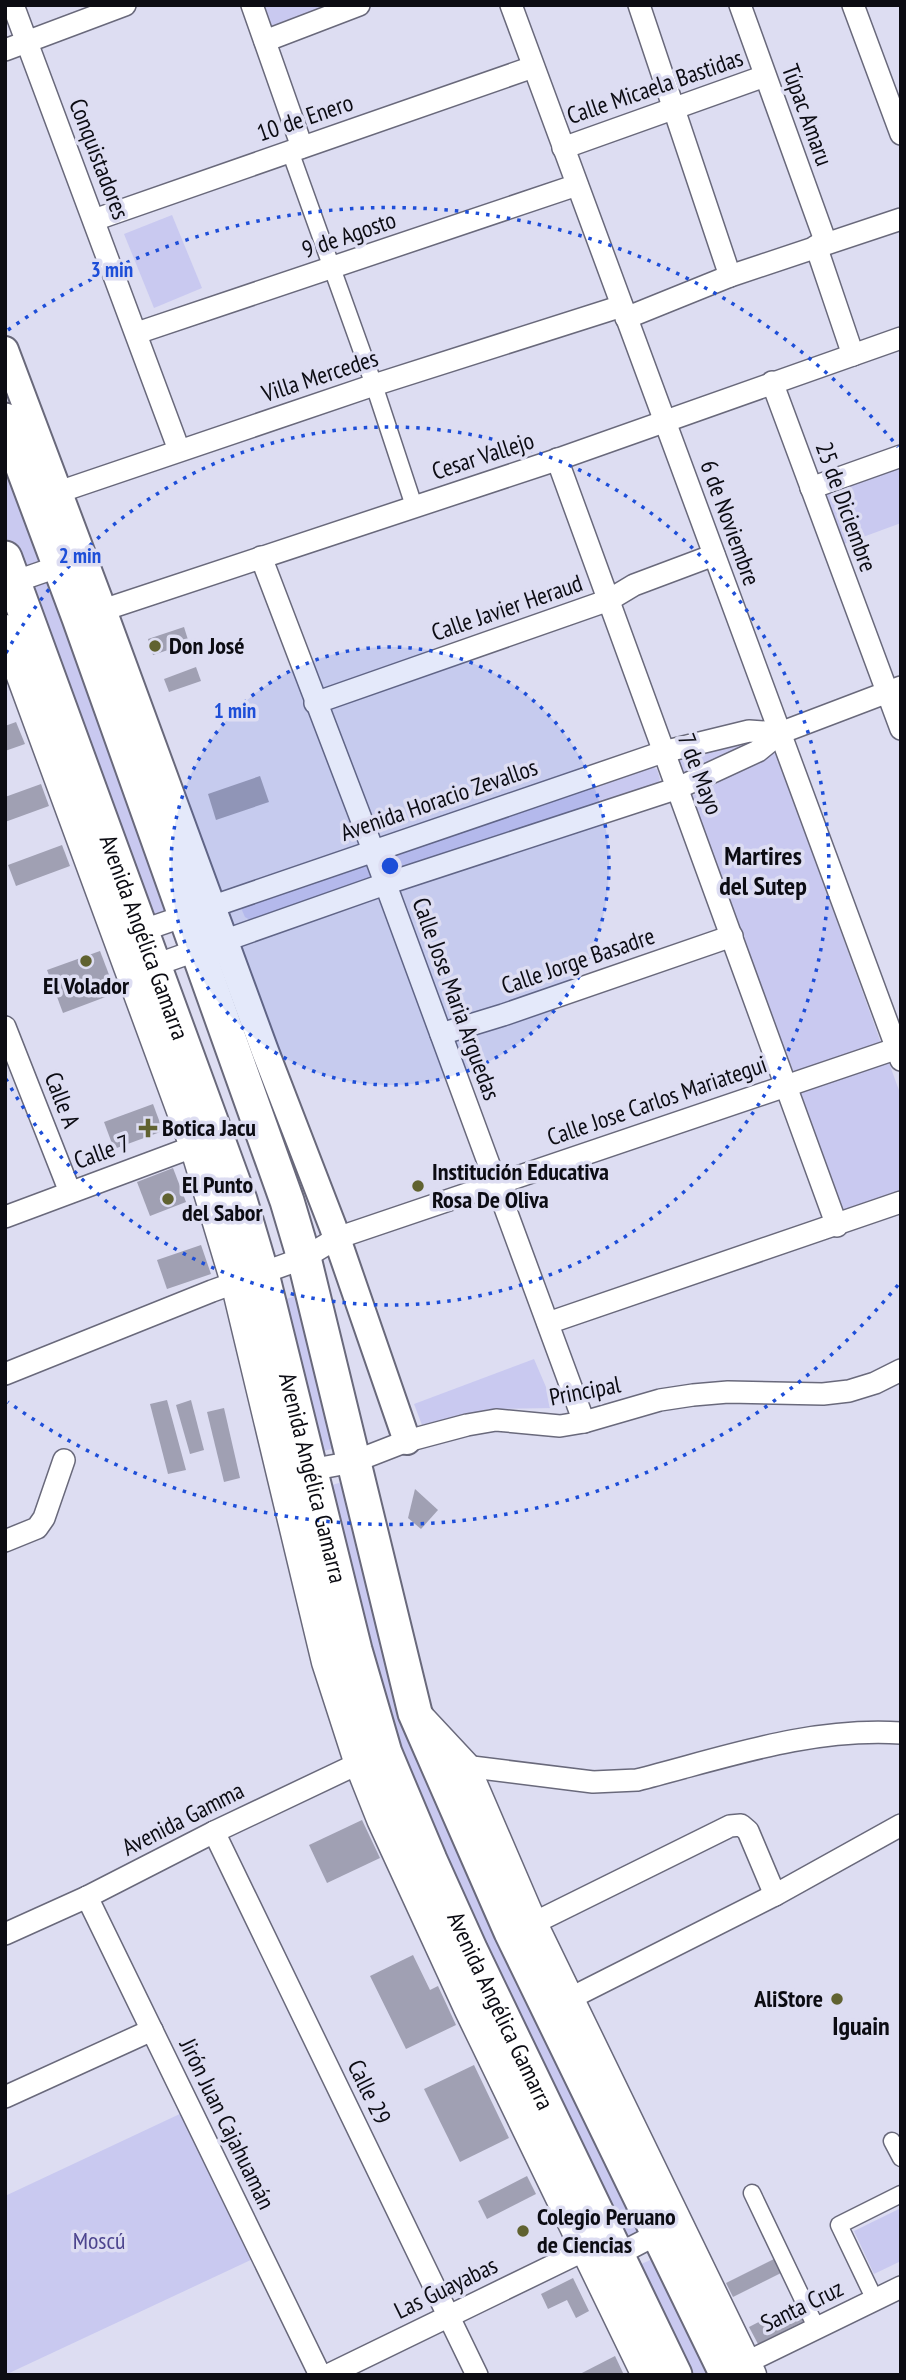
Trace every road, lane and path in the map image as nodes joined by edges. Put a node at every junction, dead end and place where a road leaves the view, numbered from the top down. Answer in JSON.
{"nodes":[{"id":1,"x":13,"y":5,"type":"edge"},
{"id":2,"x":125,"y":5,"type":"edge"},
{"id":3,"x":252,"y":5,"type":"edge"},
{"id":4,"x":359,"y":5,"type":"edge"},
{"id":5,"x":511,"y":5,"type":"edge"},
{"id":6,"x":639,"y":5,"type":"edge"},
{"id":7,"x":740,"y":5,"type":"edge"},
{"id":8,"x":853,"y":5,"type":"edge"},
{"id":9,"x":336,"y":9,"type":"edge"},
{"id":10,"x":265,"y":41,"type":"junction"},
{"id":11,"x":26,"y":42,"type":"junction"},
{"id":12,"x":5,"y":50,"type":"edge"},
{"id":13,"x":533,"y":67,"type":"junction"},
{"id":14,"x":765,"y":76,"type":"junction"},
{"id":15,"x":674,"y":109,"type":"junction"},
{"id":16,"x":901,"y":134,"type":"edge"},
{"id":17,"x":563,"y":148,"type":"junction"},
{"id":18,"x":296,"y":149,"type":"junction"},
{"id":19,"x":577,"y":185,"type":"junction"},
{"id":20,"x":901,"y":219,"type":"edge"},
{"id":21,"x":94,"y":220,"type":"junction"},
{"id":22,"x":821,"y":244,"type":"junction"},
{"id":23,"x":331,"y":268,"type":"junction"},
{"id":24,"x":730,"y":276,"type":"junction"},
{"id":25,"x":624,"y":312,"type":"junction"},
{"id":26,"x":137,"y":333,"type":"junction"},
{"id":27,"x":901,"y":338,"type":"edge"},
{"id":28,"x":5,"y":350,"type":"edge"},
{"id":29,"x":853,"y":355,"type":"junction"},
{"id":30,"x":772,"y":383,"type":"junction"},
{"id":31,"x":374,"y":385,"type":"junction"},
{"id":32,"x":5,"y":420,"type":"edge"},
{"id":33,"x":665,"y":422,"type":"junction"},
{"id":34,"x":179,"y":450,"type":"junction"},
{"id":35,"x":901,"y":456,"type":"edge"},
{"id":36,"x":557,"y":459,"type":"junction"},
{"id":37,"x":811,"y":488,"type":"junction"},
{"id":38,"x":47,"y":496,"type":"junction"},
{"id":39,"x":414,"y":506,"type":"junction"},
{"id":40,"x":714,"y":555,"type":"junction"},
{"id":41,"x":261,"y":557,"type":"junction"},
{"id":42,"x":60,"y":566,"type":"junction"},
{"id":43,"x":8,"y":575,"type":"edge"},
{"id":44,"x":609,"y":600,"type":"junction"},
{"id":45,"x":91,"y":614,"type":"junction"},
{"id":46,"x":5,"y":630,"type":"edge"},
{"id":47,"x":894,"y":690,"type":"edge"},
{"id":48,"x":315,"y":703,"type":"junction"},
{"id":49,"x":901,"y":729,"type":"edge"},
{"id":50,"x":780,"y":733,"type":"junction"},
{"id":51,"x":663,"y":752,"type":"junction"},
{"id":52,"x":678,"y":788,"type":"junction"},
{"id":53,"x":373,"y":850,"type":"junction"},
{"id":54,"x":385,"y":884,"type":"junction"},
{"id":55,"x":199,"y":910,"type":"junction"},
{"id":56,"x":130,"y":935,"type":"junction"},
{"id":57,"x":732,"y":936,"type":"junction"},
{"id":58,"x":211,"y":944,"type":"junction"},
{"id":59,"x":143,"y":969,"type":"junction"},
{"id":60,"x":5,"y":1027,"type":"edge"},
{"id":61,"x":441,"y":1034,"type":"junction"},
{"id":62,"x":899,"y":1052,"type":"edge"},
{"id":63,"x":785,"y":1085,"type":"junction"},
{"id":64,"x":206,"y":1142,"type":"junction"},
{"id":65,"x":496,"y":1183,"type":"junction"},
{"id":66,"x":70,"y":1192,"type":"junction"},
{"id":67,"x":901,"y":1202,"type":"edge"},
{"id":68,"x":5,"y":1217,"type":"edge"},
{"id":69,"x":837,"y":1226,"type":"junction"},
{"id":70,"x":337,"y":1238,"type":"junction"},
{"id":71,"x":304,"y":1258,"type":"junction"},
{"id":72,"x":249,"y":1278,"type":"junction"},
{"id":73,"x":548,"y":1323,"type":"junction"},
{"id":74,"x":901,"y":1370,"type":"edge"},
{"id":75,"x":5,"y":1374,"type":"edge"},
{"id":76,"x":584,"y":1422,"type":"junction"},
{"id":77,"x":407,"y":1441,"type":"junction"},
{"id":78,"x":64,"y":1460,"type":"dead end"},
{"id":79,"x":353,"y":1462,"type":"junction"},
{"id":80,"x":295,"y":1473,"type":"junction"},
{"id":81,"x":5,"y":1541,"type":"edge"},
{"id":82,"x":415,"y":1713,"type":"junction"},
{"id":83,"x":901,"y":1733,"type":"edge"},
{"id":84,"x":372,"y":1757,"type":"junction"},
{"id":85,"x":464,"y":1766,"type":"junction"},
{"id":86,"x":901,"y":1825,"type":"edge"},
{"id":87,"x":214,"y":1832,"type":"junction"},
{"id":88,"x":775,"y":1895,"type":"junction"},
{"id":89,"x":87,"y":1897,"type":"junction"},
{"id":90,"x":532,"y":1924,"type":"junction"},
{"id":91,"x":5,"y":1934,"type":"edge"},
{"id":92,"x":559,"y":2004,"type":"junction"},
{"id":93,"x":152,"y":2030,"type":"junction"},
{"id":94,"x":5,"y":2097,"type":"edge"},
{"id":95,"x":891,"y":2141,"type":"dead end"},
{"id":96,"x":901,"y":2158,"type":"edge"},
{"id":97,"x":752,"y":2193,"type":"dead end"},
{"id":98,"x":901,"y":2194,"type":"edge"},
{"id":99,"x":668,"y":2229,"type":"junction"},
{"id":100,"x":602,"y":2252,"type":"junction"},
{"id":101,"x":901,"y":2287,"type":"edge"},
{"id":102,"x":875,"y":2300,"type":"junction"},
{"id":103,"x":449,"y":2316,"type":"junction"},
{"id":104,"x":816,"y":2327,"type":"junction"},
{"id":105,"x":737,"y":2371,"type":"edge"},
{"id":106,"x":320,"y":2375,"type":"edge"},
{"id":107,"x":328,"y":2375,"type":"edge"},
{"id":108,"x":477,"y":2375,"type":"edge"},
{"id":109,"x":647,"y":2375,"type":"edge"},
{"id":110,"x":675,"y":2375,"type":"edge"}],
"edges":[{"from":1,"to":11,"type":"street","name":"Conquistadores"},
{"from":2,"to":11,"type":"street"},
{"from":3,"to":10,"type":"street"},
{"from":4,"to":9,"type":"street"},
{"from":5,"to":13,"type":"street","name":"6 de Noviembre"},
{"from":6,"to":15,"type":"street"},
{"from":7,"to":14,"type":"street","name":"Túpac Amaru"},
{"from":8,"to":16,"type":"street"},
{"from":9,"to":10,"type":"street"},
{"from":10,"to":18,"type":"street"},
{"from":11,"to":12,"type":"street"},
{"from":11,"to":21,"type":"street","name":"Conquistadores"},
{"from":13,"to":17,"type":"street","name":"6 de Noviembre"},
{"from":13,"to":18,"type":"street","name":"10 de Enero"},
{"from":14,"to":15,"type":"street","name":"Calle Micaela Bastidas"},
{"from":14,"to":22,"type":"street","name":"Túpac Amaru"},
{"from":15,"to":17,"type":"street","name":"Calle Micaela Bastidas"},
{"from":15,"to":24,"type":"street"},
{"from":17,"to":19,"type":"street","name":"6 de Noviembre"},
{"from":18,"to":21,"type":"street","name":"10 de Enero"},
{"from":18,"to":23,"type":"street"},
{"from":19,"to":23,"type":"street","name":"9 de Agosto"},
{"from":19,"to":25,"type":"street","name":"6 de Noviembre"},
{"from":20,"to":22,"type":"street","name":"Villa Mercedes"},
{"from":21,"to":26,"type":"street","name":"Conquistadores"},
{"from":22,"to":24,"type":"street","name":"Villa Mercedes"},
{"from":22,"to":29,"type":"street","name":"Túpac Amaru"},
{"from":23,"to":26,"type":"street","name":"9 de Agosto"},
{"from":23,"to":31,"type":"street"},
{"from":24,"to":25,"type":"street","name":"Villa Mercedes"},
{"from":25,"to":31,"type":"street","name":"Villa Mercedes"},
{"from":25,"to":33,"type":"street","name":"6 de Noviembre"},
{"from":26,"to":34,"type":"street","name":"Conquistadores"},
{"from":27,"to":29,"type":"street","name":"Cesar Vallejo"},
{"from":28,"to":38,"type":"street","name":"Avenida Angélica Gamarra"},
{"from":29,"to":30,"type":"street","name":"Cesar Vallejo"},
{"from":30,"to":33,"type":"street","name":"Cesar Vallejo"},
{"from":30,"to":37,"type":"street","name":"25 de Diciembre"},
{"from":31,"to":34,"type":"street","name":"Villa Mercedes"},
{"from":31,"to":39,"type":"street"},
{"from":32,"to":38,"type":"main road","name":"Avenida Angélica Gamarra"},
{"from":33,"to":36,"type":"street","name":"Cesar Vallejo"},
{"from":33,"to":40,"type":"street","name":"6 de Noviembre"},
{"from":34,"to":38,"type":"street","name":"Villa Mercedes"},
{"from":35,"to":37,"type":"street"},
{"from":36,"to":39,"type":"street","name":"Cesar Vallejo"},
{"from":36,"to":44,"type":"street","name":"7 de Mayo"},
{"from":37,"to":47,"type":"street","name":"25 de Diciembre"},
{"from":38,"to":42,"type":"main road","name":"Avenida Angélica Gamarra"},
{"from":38,"to":45,"type":"street","name":"Avenida Angélica Gamarra"},
{"from":39,"to":41,"type":"street","name":"Cesar Vallejo"},
{"from":40,"to":44,"type":"street","name":"Calle Javier Heraud"},
{"from":40,"to":50,"type":"street","name":"6 de Noviembre"},
{"from":41,"to":45,"type":"street","name":"Cesar Vallejo"},
{"from":41,"to":48,"type":"street","name":"Calle Jose Maria Arguedas"},
{"from":42,"to":43,"type":"street"},
{"from":42,"to":45,"type":"main road","name":"Avenida Angélica Gamarra"},
{"from":43,"to":56,"type":"main road","name":"Avenida Angélica Gamarra"},
{"from":44,"to":48,"type":"street","name":"Calle Javier Heraud"},
{"from":44,"to":51,"type":"street","name":"7 de Mayo"},
{"from":45,"to":55,"type":"main road","name":"Avenida Angélica Gamarra"},
{"from":46,"to":56,"type":"main road","name":"Avenida Angélica Gamarra"},
{"from":47,"to":49,"type":"street","name":"25 de Diciembre"},
{"from":47,"to":50,"type":"street","name":"Avenida Horacio Zevallos"},
{"from":48,"to":53,"type":"street","name":"Calle Jose Maria Arguedas"},
{"from":50,"to":51,"type":"street","name":"Avenida Horacio Zevallos"},
{"from":50,"to":52,"type":"street","name":"Avenida Horacio Zevallos"},
{"from":50,"to":62,"type":"street","name":"6 de Noviembre"},
{"from":51,"to":52,"type":"street","name":"7 de Mayo"},
{"from":51,"to":53,"type":"street","name":"Avenida Horacio Zevallos"},
{"from":52,"to":54,"type":"street","name":"Avenida Horacio Zevallos"},
{"from":52,"to":57,"type":"street","name":"7 de Mayo"},
{"from":53,"to":54,"type":"street","name":"Calle Jose Maria Arguedas"},
{"from":53,"to":55,"type":"street","name":"Avenida Horacio Zevallos"},
{"from":54,"to":58,"type":"street","name":"Avenida Horacio Zevallos"},
{"from":54,"to":61,"type":"street","name":"Calle Jose Maria Arguedas"},
{"from":55,"to":56,"type":"street","name":"Avenida Horacio Zevallos"},
{"from":55,"to":58,"type":"main road","name":"Avenida Angélica Gamarra"},
{"from":56,"to":59,"type":"main road","name":"Avenida Angélica Gamarra"},
{"from":57,"to":61,"type":"street","name":"Calle Jorge Basadre"},
{"from":57,"to":63,"type":"street","name":"7 de Mayo"},
{"from":58,"to":59,"type":"street","name":"Avenida Horacio Zevallos"},
{"from":58,"to":70,"type":"street","name":"Avenida Angélica Gamarra"},
{"from":58,"to":71,"type":"main road","name":"Avenida Angélica Gamarra"},
{"from":59,"to":64,"type":"main road","name":"Avenida Angélica Gamarra"},
{"from":60,"to":66,"type":"street","name":"Calle A"},
{"from":61,"to":65,"type":"street","name":"Calle Jose Maria Arguedas"},
{"from":62,"to":63,"type":"street","name":"Calle Jose Carlos Mariategui"},
{"from":63,"to":65,"type":"street","name":"Calle Jose Carlos Mariategui"},
{"from":63,"to":69,"type":"street","name":"7 de Mayo"},
{"from":64,"to":66,"type":"street","name":"Calle 7"},
{"from":64,"to":72,"type":"main road","name":"Avenida Angélica Gamarra"},
{"from":65,"to":70,"type":"street","name":"Calle Jose Carlos Mariategui"},
{"from":65,"to":73,"type":"street","name":"Calle Jose Maria Arguedas"},
{"from":66,"to":68,"type":"street","name":"Calle 7"},
{"from":67,"to":69,"type":"street"},
{"from":69,"to":73,"type":"street"},
{"from":70,"to":71,"type":"street","name":"Calle Jose Carlos Mariategui"},
{"from":70,"to":77,"type":"street","name":"Avenida Angélica Gamarra"},
{"from":71,"to":72,"type":"street","name":"Calle Jose Carlos Mariategui"},
{"from":71,"to":79,"type":"main road","name":"Avenida Angélica Gamarra"},
{"from":72,"to":75,"type":"street","name":"Calle Jose Carlos Mariategui"},
{"from":72,"to":80,"type":"main road","name":"Avenida Angélica Gamarra"},
{"from":73,"to":76,"type":"street","name":"Calle Jose Maria Arguedas"},
{"from":74,"to":76,"type":"street","name":"Principal"},
{"from":76,"to":77,"type":"street","name":"Principal"},
{"from":77,"to":79,"type":"street","name":"Principal"},
{"from":78,"to":81,"type":"street"},
{"from":79,"to":80,"type":"street","name":"Principal"},
{"from":79,"to":82,"type":"main road","name":"Avenida Angélica Gamarra"},
{"from":80,"to":84,"type":"main road","name":"Avenida Angélica Gamarra"},
{"from":82,"to":85,"type":"main road","name":"Avenida Angélica Gamarra"},
{"from":82,"to":92,"type":"main road","name":"Avenida Angélica Gamarra"},
{"from":83,"to":85,"type":"street"},
{"from":84,"to":87,"type":"street","name":"Avenida Gamma"},
{"from":84,"to":100,"type":"main road","name":"Avenida Angélica Gamarra"},
{"from":85,"to":90,"type":"main road","name":"Avenida Angélica Gamarra"},
{"from":86,"to":88,"type":"street"},
{"from":87,"to":89,"type":"street","name":"Avenida Gamma"},
{"from":87,"to":103,"type":"street","name":"Calle 29"},
{"from":88,"to":90,"type":"street"},
{"from":88,"to":92,"type":"street"},
{"from":89,"to":91,"type":"street","name":"Avenida Gamma"},
{"from":89,"to":93,"type":"street","name":"Jirón Juan Cajahuamán"},
{"from":90,"to":92,"type":"main road","name":"Avenida Angélica Gamarra"},
{"from":92,"to":99,"type":"main road","name":"Avenida Angélica Gamarra"},
{"from":93,"to":94,"type":"street"},
{"from":93,"to":106,"type":"street","name":"Jirón Juan Cajahuamán"},
{"from":95,"to":96,"type":"street"},
{"from":97,"to":104,"type":"street"},
{"from":98,"to":102,"type":"street"},
{"from":99,"to":100,"type":"street","name":"Las Guayabas"},
{"from":99,"to":105,"type":"main road","name":"Avenida Angélica Gamarra"},
{"from":100,"to":103,"type":"street","name":"Las Guayabas"},
{"from":100,"to":109,"type":"main road","name":"Avenida Angélica Gamarra"},
{"from":100,"to":110,"type":"main road","name":"Avenida Angélica Gamarra"},
{"from":101,"to":102,"type":"street","name":"Santa Cruz"},
{"from":102,"to":104,"type":"street","name":"Santa Cruz"},
{"from":103,"to":107,"type":"street","name":"Las Guayabas"},
{"from":103,"to":108,"type":"street","name":"Calle 29"},
{"from":104,"to":105,"type":"street","name":"Santa Cruz"}]}
